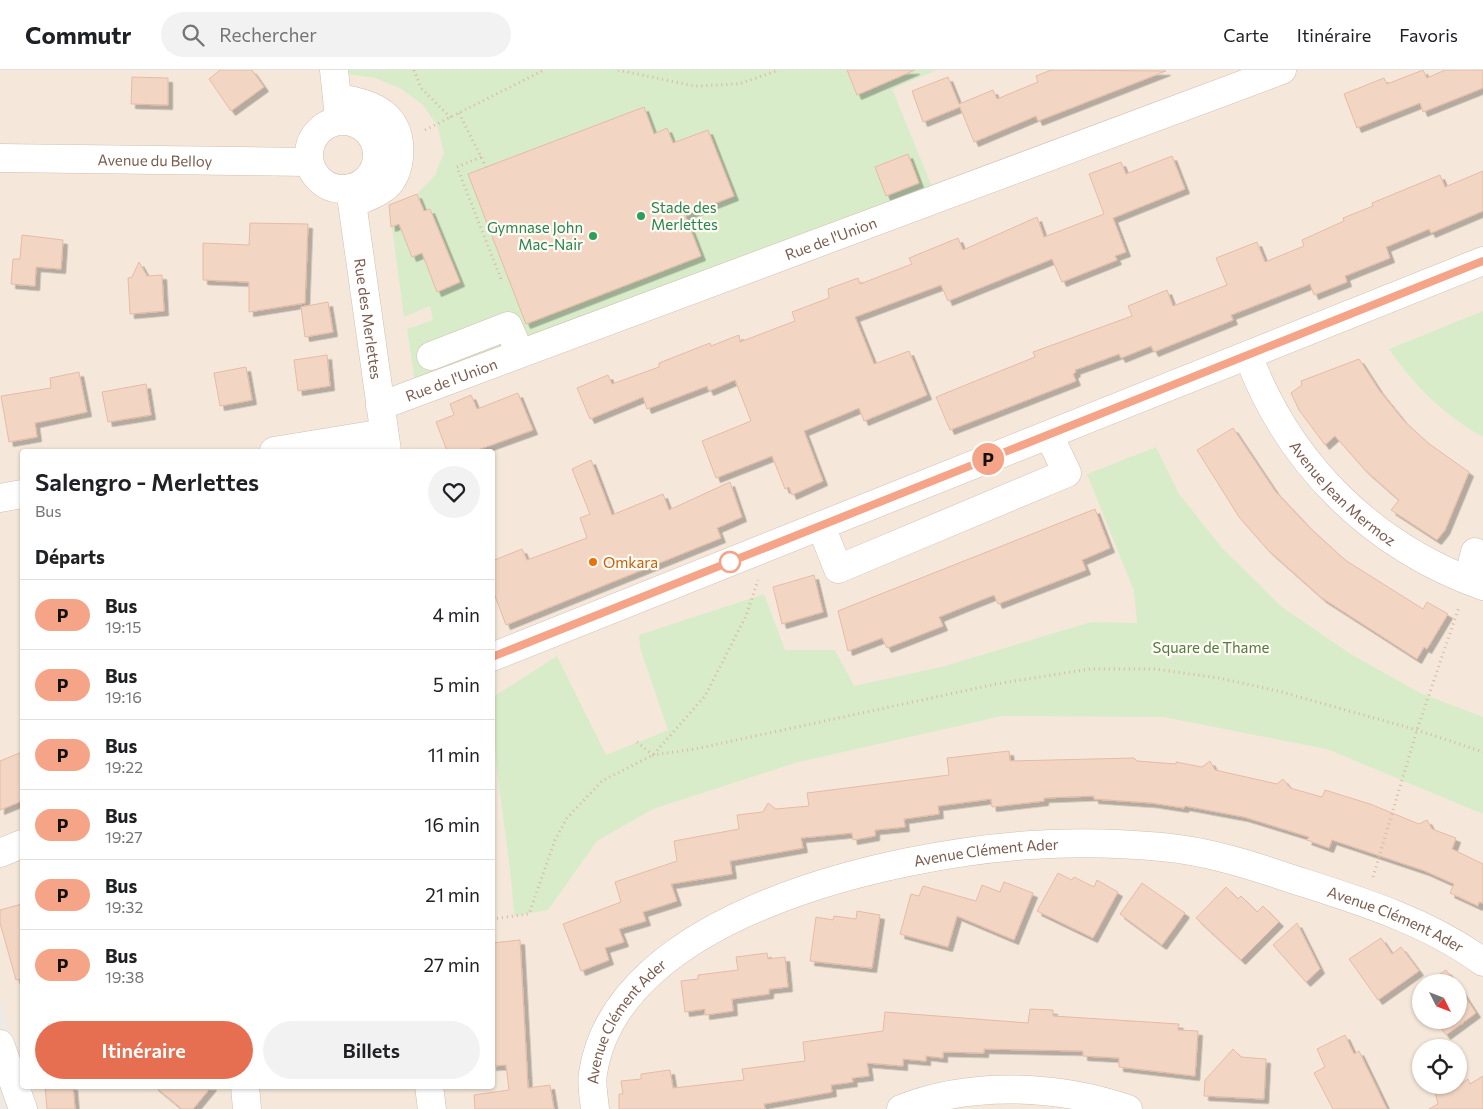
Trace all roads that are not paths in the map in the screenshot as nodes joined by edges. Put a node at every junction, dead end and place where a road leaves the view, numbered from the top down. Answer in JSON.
{"nodes":[{"id":1,"x":334,"y":70,"type":"edge"},
{"id":2,"x":1282,"y":70,"type":"edge"},
{"id":3,"x":338,"y":109,"type":"junction"},
{"id":4,"x":0,"y":158,"type":"edge"},
{"id":5,"x":309,"y":162,"type":"junction"},
{"id":6,"x":351,"y":196,"type":"junction"},
{"id":7,"x":1483,"y":261,"type":"edge"},
{"id":8,"x":520,"y":353,"type":"junction"},
{"id":9,"x":1248,"y":355,"type":"junction"},
{"id":10,"x":431,"y":356,"type":"dead end"},
{"id":11,"x":380,"y":406,"type":"junction"},
{"id":12,"x":1049,"y":435,"type":"junction"},
{"id":13,"x":386,"y":442,"type":"edge"},
{"id":14,"x":299,"y":449,"type":"edge"},
{"id":15,"x":20,"y":494,"type":"edge"},
{"id":16,"x":0,"y":498,"type":"edge"},
{"id":17,"x":821,"y":526,"type":"junction"},
{"id":18,"x":1475,"y":552,"type":"dead end"},
{"id":19,"x":1475,"y":583,"type":"edge"},
{"id":20,"x":495,"y":656,"type":"edge"},
{"id":21,"x":20,"y":845,"type":"edge"},
{"id":22,"x":0,"y":853,"type":"edge"},
{"id":23,"x":1483,"y":962,"type":"edge"},
{"id":24,"x":0,"y":1044,"type":"edge"},
{"id":25,"x":245,"y":1089,"type":"edge"},
{"id":26,"x":429,"y":1089,"type":"edge"},
{"id":27,"x":23,"y":1109,"type":"edge"},
{"id":28,"x":247,"y":1109,"type":"edge"},
{"id":29,"x":432,"y":1109,"type":"edge"},
{"id":30,"x":596,"y":1109,"type":"edge"},
{"id":31,"x":901,"y":1109,"type":"edge"},
{"id":32,"x":1128,"y":1109,"type":"edge"}],
"edges":[{"from":1,"to":3,"type":"street"},
{"from":2,"to":8,"type":"street","name":"Rue de l'Union"},
{"from":3,"to":5,"type":"street"},
{"from":3,"to":6,"type":"street"},
{"from":3,"to":6,"type":"street"},
{"from":4,"to":5,"type":"street","name":"Avenue du Belloy"},
{"from":5,"to":6,"type":"street"},
{"from":6,"to":11,"type":"street","name":"Rue des Merlettes"},
{"from":7,"to":9,"type":"street"},
{"from":8,"to":10,"type":"street"},
{"from":8,"to":11,"type":"street","name":"Rue de l'Union"},
{"from":9,"to":12,"type":"street"},
{"from":9,"to":19,"type":"street","name":"Avenue Jean Mermoz"},
{"from":11,"to":13,"type":"street","name":"Rue des Merlettes"},
{"from":12,"to":17,"type":"street"},
{"from":12,"to":17,"type":"street"},
{"from":13,"to":14,"type":"street"},
{"from":15,"to":16,"type":"street"},
{"from":17,"to":20,"type":"street"},
{"from":18,"to":19,"type":"street"},
{"from":21,"to":22,"type":"street"},
{"from":23,"to":30,"type":"street","name":"Avenue Clément Ader"},
{"from":24,"to":27,"type":"street"},
{"from":25,"to":28,"type":"street"},
{"from":26,"to":29,"type":"street"},
{"from":31,"to":32,"type":"street"}]}
